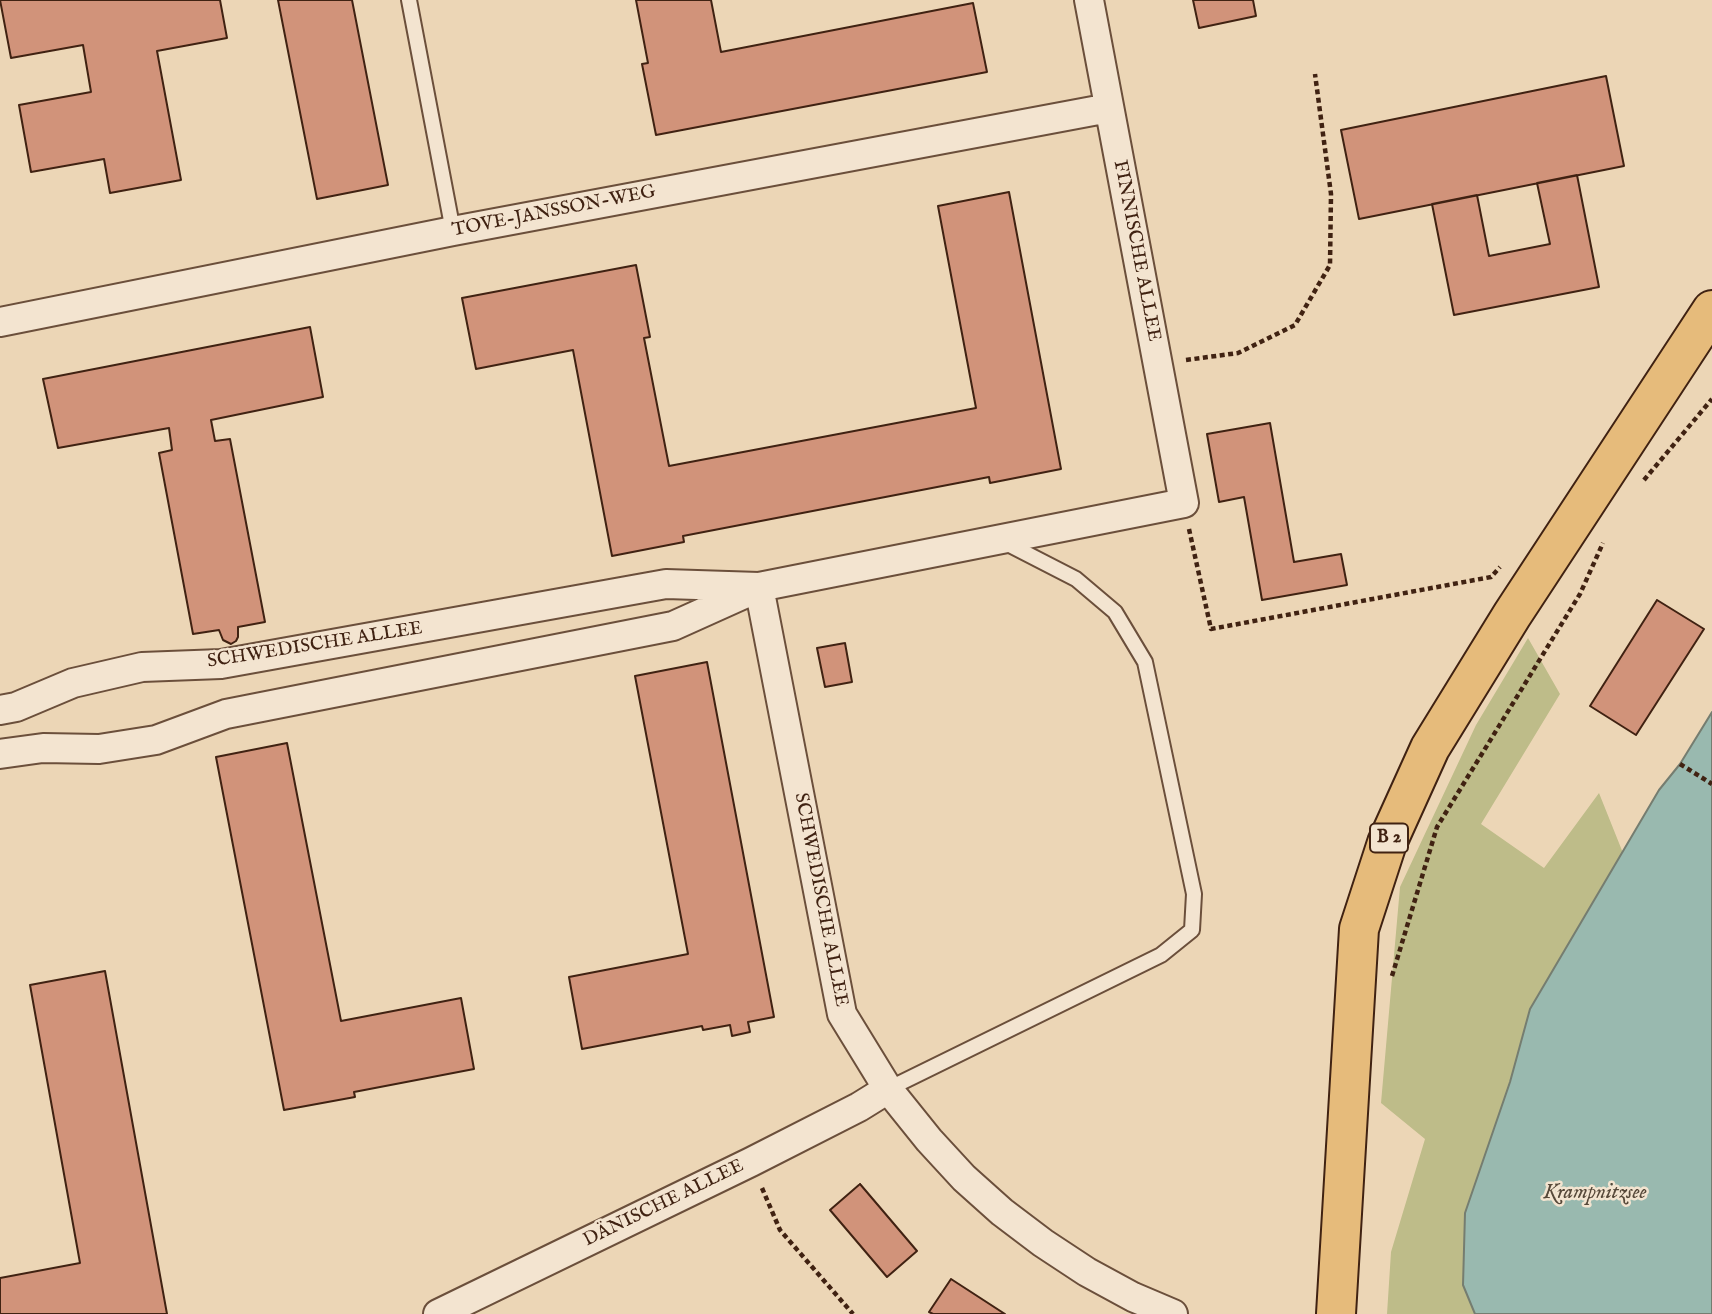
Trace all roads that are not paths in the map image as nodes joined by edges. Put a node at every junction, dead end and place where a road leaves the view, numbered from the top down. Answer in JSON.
{"nodes":[{"id":1,"x":409,"y":0,"type":"edge"},
{"id":2,"x":1089,"y":0,"type":"edge"},
{"id":3,"x":1109,"y":108,"type":"junction"},
{"id":4,"x":453,"y":231,"type":"junction"},
{"id":5,"x":1712,"y":310,"type":"edge"},
{"id":6,"x":0,"y":322,"type":"edge"},
{"id":7,"x":1184,"y":503,"type":"joint"},
{"id":8,"x":999,"y":540,"type":"junction"},
{"id":9,"x":759,"y":587,"type":"junction"},
{"id":10,"x":0,"y":710,"type":"edge"},
{"id":11,"x":0,"y":754,"type":"edge"},
{"id":12,"x":888,"y":1089,"type":"junction"},
{"id":13,"x":438,"y":1314,"type":"edge"},
{"id":14,"x":1173,"y":1314,"type":"edge"},
{"id":15,"x":1336,"y":1314,"type":"edge"}],
"edges":[{"from":1,"to":4,"type":"lane"},
{"from":2,"to":3,"type":"street","name":"FINNISCHE ALLEE"},
{"from":3,"to":4,"type":"street","name":"TOVE-JANSSON-WEG"},
{"from":3,"to":7,"type":"street","name":"FINNISCHE ALLEE"},
{"from":4,"to":6,"type":"street","name":"TOVE-JANSSON-WEG"},
{"from":5,"to":15,"type":"main road","number":"B 2"},
{"from":7,"to":8,"type":"street","name":"SCHWEDISCHE ALLEE"},
{"from":8,"to":9,"type":"street","name":"SCHWEDISCHE ALLEE"},
{"from":8,"to":12,"type":"lane"},
{"from":9,"to":10,"type":"street","name":"SCHWEDISCHE ALLEE"},
{"from":9,"to":11,"type":"street","name":"SCHWEDISCHE ALLEE"},
{"from":9,"to":12,"type":"street","name":"SCHWEDISCHE ALLEE"},
{"from":12,"to":13,"type":"street","name":"DÄNISCHE ALLEE"},
{"from":12,"to":14,"type":"street","name":"SCHWEDISCHE ALLEE"}]}
